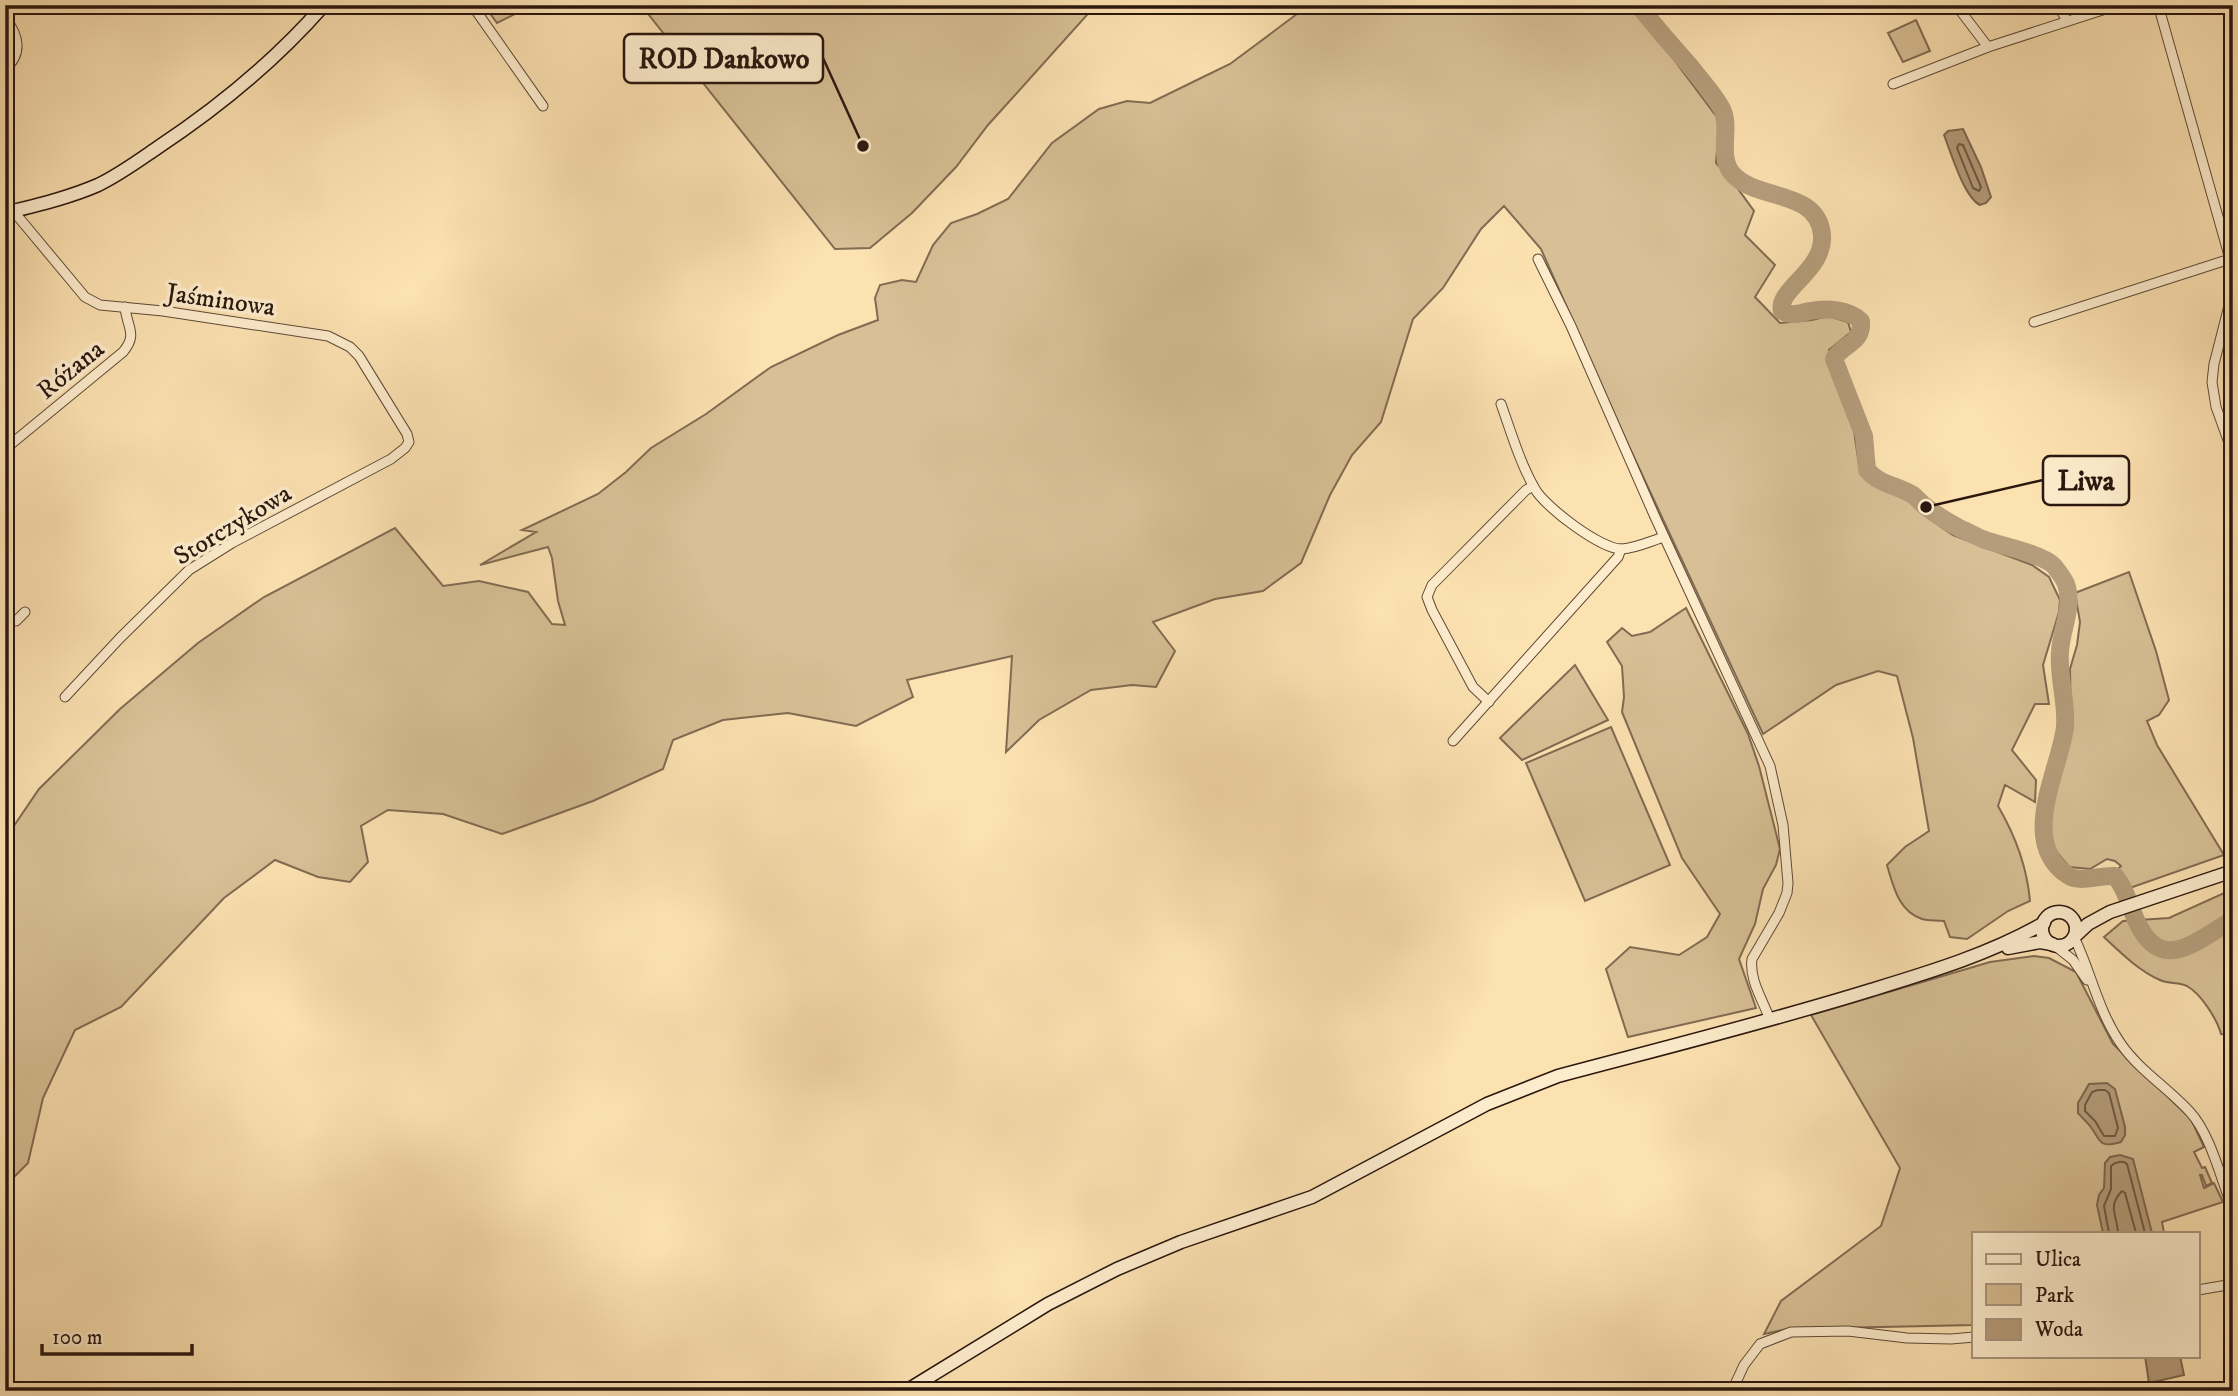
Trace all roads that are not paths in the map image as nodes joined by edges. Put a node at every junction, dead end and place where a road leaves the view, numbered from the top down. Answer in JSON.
{"nodes":[{"id":1,"x":324,"y":5,"type":"edge"},
{"id":2,"x":472,"y":5,"type":"edge"},
{"id":3,"x":1955,"y":5,"type":"edge"},
{"id":4,"x":2058,"y":5,"type":"edge"},
{"id":5,"x":2118,"y":5,"type":"edge"},
{"id":6,"x":2145,"y":5,"type":"edge"},
{"id":7,"x":2161,"y":6,"type":"edge"},
{"id":8,"x":5,"y":19,"type":"edge"},
{"id":9,"x":2067,"y":21,"type":"junction"},
{"id":10,"x":1988,"y":47,"type":"junction"},
{"id":11,"x":5,"y":69,"type":"edge"},
{"id":12,"x":1893,"y":84,"type":"dead end"},
{"id":13,"x":544,"y":106,"type":"dead end"},
{"id":14,"x":8,"y":208,"type":"edge"},
{"id":15,"x":2231,"y":258,"type":"edge"},
{"id":16,"x":1538,"y":259,"type":"dead end"},
{"id":17,"x":125,"y":307,"type":"junction"},
{"id":18,"x":2034,"y":322,"type":"dead end"},
{"id":19,"x":1501,"y":404,"type":"dead end"},
{"id":20,"x":409,"y":442,"type":"joint"},
{"id":21,"x":5,"y":449,"type":"edge"},
{"id":22,"x":2233,"y":454,"type":"edge"},
{"id":23,"x":1533,"y":486,"type":"junction"},
{"id":24,"x":1664,"y":537,"type":"junction"},
{"id":25,"x":1621,"y":549,"type":"junction"},
{"id":26,"x":25,"y":612,"type":"dead end"},
{"id":27,"x":5,"y":619,"type":"edge"},
{"id":28,"x":65,"y":697,"type":"dead end"},
{"id":29,"x":1489,"y":702,"type":"junction"},
{"id":30,"x":1453,"y":741,"type":"dead end"},
{"id":31,"x":2233,"y":872,"type":"edge"},
{"id":32,"x":2110,"y":912,"type":"junction"},
{"id":33,"x":2070,"y":916,"type":"junction"},
{"id":34,"x":2044,"y":923,"type":"junction"},
{"id":35,"x":2074,"y":937,"type":"junction"},
{"id":36,"x":2054,"y":944,"type":"junction"},
{"id":37,"x":1977,"y":955,"type":"junction"},
{"id":38,"x":2092,"y":987,"type":"junction"},
{"id":39,"x":1770,"y":1020,"type":"junction"},
{"id":40,"x":2233,"y":1209,"type":"edge"},
{"id":41,"x":2233,"y":1284,"type":"edge"},
{"id":42,"x":2200,"y":1290,"type":"edge"},
{"id":43,"x":1972,"y":1337,"type":"edge"},
{"id":44,"x":906,"y":1391,"type":"edge"},
{"id":45,"x":1732,"y":1391,"type":"edge"}],
"edges":[{"from":1,"to":14,"type":"main road"},
{"from":2,"to":13,"type":"street"},
{"from":3,"to":10,"type":"street"},
{"from":4,"to":9,"type":"street"},
{"from":5,"to":9,"type":"street"},
{"from":6,"to":7,"type":"street"},
{"from":7,"to":15,"type":"street"},
{"from":8,"to":11,"type":"street"},
{"from":9,"to":10,"type":"street"},
{"from":10,"to":12,"type":"street"},
{"from":14,"to":17,"type":"street","name":"Jaśminowa"},
{"from":15,"to":18,"type":"street"},
{"from":15,"to":22,"type":"street"},
{"from":16,"to":24,"type":"street"},
{"from":17,"to":20,"type":"street","name":"Jaśminowa"},
{"from":17,"to":21,"type":"street","name":"Różana"},
{"from":19,"to":23,"type":"street"},
{"from":20,"to":28,"type":"street","name":"Storczykowa"},
{"from":23,"to":25,"type":"street"},
{"from":23,"to":29,"type":"street"},
{"from":24,"to":25,"type":"street"},
{"from":24,"to":39,"type":"street"},
{"from":25,"to":29,"type":"street"},
{"from":26,"to":27,"type":"street"},
{"from":29,"to":30,"type":"street"},
{"from":31,"to":32,"type":"main road"},
{"from":32,"to":33,"type":"main road"},
{"from":32,"to":35,"type":"main road"},
{"from":33,"to":34,"type":"main road"},
{"from":33,"to":35,"type":"main road"},
{"from":34,"to":36,"type":"main road"},
{"from":34,"to":37,"type":"main road"},
{"from":35,"to":36,"type":"main road"},
{"from":35,"to":38,"type":"street"},
{"from":36,"to":37,"type":"main road"},
{"from":36,"to":38,"type":"street"},
{"from":37,"to":39,"type":"main road"},
{"from":38,"to":40,"type":"street"},
{"from":39,"to":44,"type":"main road"},
{"from":41,"to":42,"type":"street"},
{"from":43,"to":45,"type":"street"}]}
